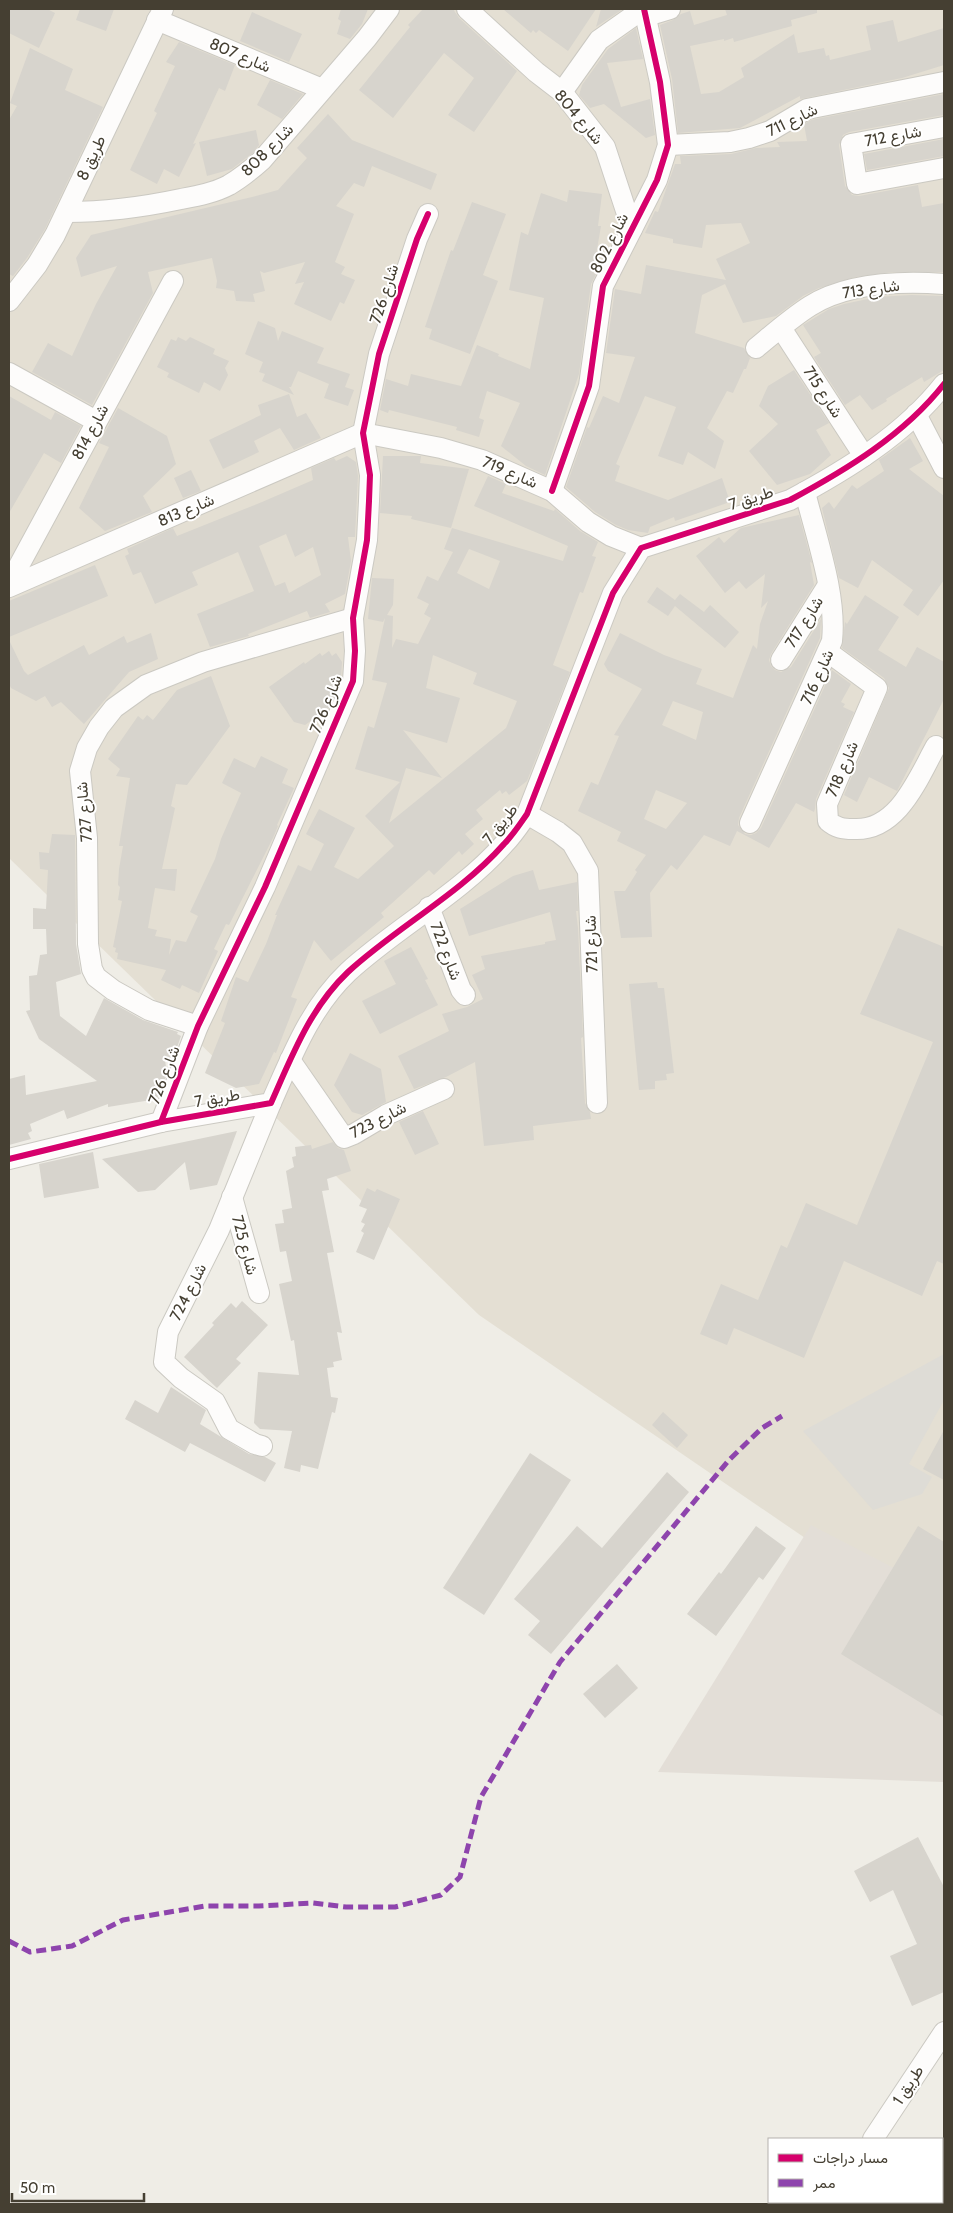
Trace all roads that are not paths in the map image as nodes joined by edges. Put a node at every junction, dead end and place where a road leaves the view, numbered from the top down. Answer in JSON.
{"nodes":[{"id":1,"x":389,"y":9,"type":"edge"},
{"id":2,"x":466,"y":9,"type":"edge"},
{"id":3,"x":670,"y":9,"type":"edge"},
{"id":4,"x":645,"y":11,"type":"edge"},
{"id":5,"x":160,"y":15,"type":"edge"},
{"id":6,"x":944,"y":82,"type":"edge"},
{"id":7,"x":322,"y":89,"type":"junction"},
{"id":8,"x":562,"y":92,"type":"junction"},
{"id":9,"x":944,"y":127,"type":"edge"},
{"id":10,"x":668,"y":145,"type":"junction"},
{"id":11,"x":944,"y":168,"type":"edge"},
{"id":12,"x":67,"y":212,"type":"junction"},
{"id":13,"x":428,"y":214,"type":"dead end"},
{"id":14,"x":632,"y":229,"type":"junction"},
{"id":15,"x":173,"y":281,"type":"dead end"},
{"id":16,"x":944,"y":284,"type":"edge"},
{"id":17,"x":9,"y":301,"type":"edge"},
{"id":18,"x":781,"y":328,"type":"junction"},
{"id":19,"x":756,"y":348,"type":"dead end"},
{"id":20,"x":9,"y":373,"type":"edge"},
{"id":21,"x":944,"y":384,"type":"edge"},
{"id":22,"x":916,"y":414,"type":"junction"},
{"id":23,"x":96,"y":421,"type":"junction"},
{"id":24,"x":363,"y":433,"type":"junction"},
{"id":25,"x":864,"y":456,"type":"junction"},
{"id":26,"x":944,"y":468,"type":"edge"},
{"id":27,"x":552,"y":491,"type":"junction"},
{"id":28,"x":805,"y":492,"type":"junction"},
{"id":29,"x":641,"y":548,"type":"junction"},
{"id":30,"x":9,"y":585,"type":"edge"},
{"id":31,"x":828,"y":585,"type":"junction"},
{"id":32,"x":352,"y":618,"type":"junction"},
{"id":33,"x":828,"y":652,"type":"junction"},
{"id":34,"x":780,"y":660,"type":"dead end"},
{"id":35,"x":936,"y":746,"type":"dead end"},
{"id":36,"x":527,"y":814,"type":"junction"},
{"id":37,"x":750,"y":823,"type":"dead end"},
{"id":38,"x":429,"y":907,"type":"junction"},
{"id":39,"x":465,"y":995,"type":"dead end"},
{"id":40,"x":198,"y":1026,"type":"junction"},
{"id":41,"x":290,"y":1060,"type":"junction"},
{"id":42,"x":444,"y":1089,"type":"dead end"},
{"id":43,"x":271,"y":1103,"type":"junction"},
{"id":44,"x":597,"y":1103,"type":"dead end"},
{"id":45,"x":161,"y":1122,"type":"junction"},
{"id":46,"x":9,"y":1159,"type":"edge"},
{"id":47,"x":232,"y":1197,"type":"junction"},
{"id":48,"x":258,"y":1293,"type":"dead end"},
{"id":49,"x":262,"y":1446,"type":"dead end"},
{"id":50,"x":944,"y":2032,"type":"edge"},
{"id":51,"x":874,"y":2138,"type":"edge"}],
"edges":[{"from":1,"to":7,"type":"street","name":"شارع 808"},
{"from":2,"to":8,"type":"street","name":"شارع 804"},
{"from":3,"to":4,"type":"street"},
{"from":4,"to":8,"type":"street"},
{"from":4,"to":10,"type":"street","name":"شارع 802"},
{"from":5,"to":7,"type":"street","name":"شارع 807"},
{"from":5,"to":12,"type":"street","name":"طريق 8"},
{"from":6,"to":10,"type":"street","name":"شارع 711"},
{"from":7,"to":12,"type":"street","name":"شارع 808"},
{"from":8,"to":14,"type":"street","name":"شارع 804"},
{"from":9,"to":11,"type":"street","name":"شارع 712"},
{"from":10,"to":14,"type":"street","name":"شارع 802"},
{"from":12,"to":17,"type":"street","name":"طريق 8"},
{"from":13,"to":24,"type":"street","name":"شارع 726"},
{"from":14,"to":27,"type":"street","name":"شارع 802"},
{"from":15,"to":23,"type":"street","name":"شارع 814"},
{"from":16,"to":18,"type":"street","name":"شارع 713"},
{"from":18,"to":19,"type":"street","name":"شارع 713"},
{"from":18,"to":25,"type":"street","name":"شارع 715"},
{"from":20,"to":23,"type":"street"},
{"from":21,"to":22,"type":"street","name":"7 طريق"},
{"from":22,"to":25,"type":"street","name":"7 طريق"},
{"from":22,"to":26,"type":"street"},
{"from":23,"to":30,"type":"street","name":"شارع 814"},
{"from":24,"to":27,"type":"street","name":"شارع 719"},
{"from":24,"to":30,"type":"street","name":"شارع 813"},
{"from":24,"to":32,"type":"street","name":"شارع 726"},
{"from":25,"to":28,"type":"street","name":"7 طريق"},
{"from":27,"to":29,"type":"street","name":"شارع 719"},
{"from":28,"to":29,"type":"street","name":"7 طريق"},
{"from":28,"to":31,"type":"street","name":"شارع 716"},
{"from":29,"to":36,"type":"street","name":"7 طريق"},
{"from":31,"to":33,"type":"street","name":"شارع 716"},
{"from":31,"to":34,"type":"street","name":"شارع 717"},
{"from":32,"to":40,"type":"street","name":"شارع 726"},
{"from":32,"to":40,"type":"street","name":"شارع 727"},
{"from":33,"to":35,"type":"street","name":"شارع 718"},
{"from":33,"to":37,"type":"street","name":"شارع 716"},
{"from":36,"to":38,"type":"street","name":"7 طريق"},
{"from":36,"to":44,"type":"street","name":"شارع 721"},
{"from":38,"to":39,"type":"street","name":"شارع 722"},
{"from":38,"to":41,"type":"street","name":"7 طريق"},
{"from":40,"to":45,"type":"street","name":"شارع 726"},
{"from":41,"to":42,"type":"street","name":"شارع 723"},
{"from":41,"to":43,"type":"street","name":"7 طريق"},
{"from":43,"to":45,"type":"street","name":"7 طريق"},
{"from":43,"to":47,"type":"street","name":"شارع 724"},
{"from":45,"to":46,"type":"street","name":"7 طريق"},
{"from":47,"to":48,"type":"street","name":"شارع 725"},
{"from":47,"to":49,"type":"street","name":"شارع 724"},
{"from":50,"to":51,"type":"street","name":"طريق 1"}]}
